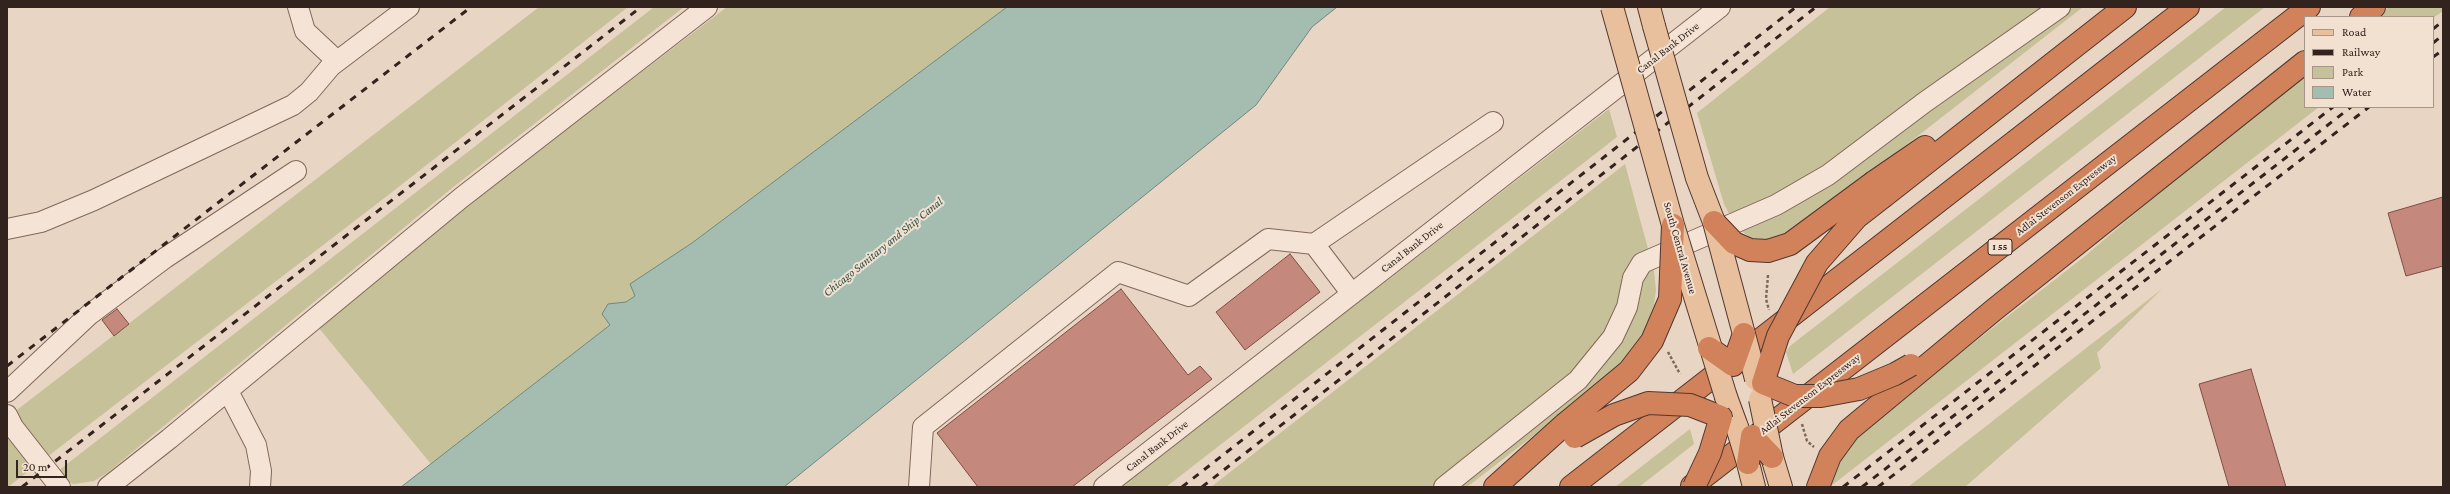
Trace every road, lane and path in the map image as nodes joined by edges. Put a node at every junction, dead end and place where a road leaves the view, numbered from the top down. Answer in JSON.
{"nodes":[{"id":1,"x":298,"y":7,"type":"edge"},
{"id":2,"x":409,"y":7,"type":"edge"},
{"id":3,"x":707,"y":7,"type":"edge"},
{"id":4,"x":1612,"y":7,"type":"edge"},
{"id":5,"x":1648,"y":7,"type":"edge"},
{"id":6,"x":1720,"y":7,"type":"edge"},
{"id":7,"x":2060,"y":7,"type":"edge"},
{"id":8,"x":2125,"y":7,"type":"edge"},
{"id":9,"x":2188,"y":7,"type":"edge"},
{"id":10,"x":2309,"y":7,"type":"edge"},
{"id":11,"x":2374,"y":7,"type":"edge"},
{"id":12,"x":2362,"y":16,"type":"edge"},
{"id":13,"x":337,"y":61,"type":"junction"},
{"id":14,"x":2304,"y":63,"type":"edge"},
{"id":15,"x":1494,"y":122,"type":"dead end"},
{"id":16,"x":296,"y":171,"type":"dead end"},
{"id":17,"x":1879,"y":189,"type":"junction"},
{"id":18,"x":1714,"y":222,"type":"junction"},
{"id":19,"x":1673,"y":225,"type":"junction"},
{"id":20,"x":7,"y":229,"type":"edge"},
{"id":21,"x":1314,"y":244,"type":"junction"},
{"id":22,"x":1768,"y":275,"type":"dead end"},
{"id":23,"x":1352,"y":294,"type":"junction"},
{"id":24,"x":1771,"y":316,"type":"dead end"},
{"id":25,"x":1744,"y":334,"type":"junction"},
{"id":26,"x":1709,"y":348,"type":"junction"},
{"id":27,"x":1666,"y":350,"type":"dead end"},
{"id":28,"x":1733,"y":365,"type":"junction"},
{"id":29,"x":1914,"y":369,"type":"junction"},
{"id":30,"x":1680,"y":374,"type":"dead end"},
{"id":31,"x":1760,"y":387,"type":"junction"},
{"id":32,"x":228,"y":391,"type":"junction"},
{"id":33,"x":7,"y":392,"type":"edge"},
{"id":34,"x":7,"y":415,"type":"edge"},
{"id":35,"x":1734,"y":419,"type":"junction"},
{"id":36,"x":1802,"y":424,"type":"dead end"},
{"id":37,"x":1570,"y":431,"type":"junction"},
{"id":38,"x":1816,"y":448,"type":"dead end"},
{"id":39,"x":1772,"y":457,"type":"junction"},
{"id":40,"x":1748,"y":463,"type":"joint"},
{"id":41,"x":116,"y":485,"type":"edge"},
{"id":42,"x":60,"y":487,"type":"edge"},
{"id":43,"x":260,"y":487,"type":"edge"},
{"id":44,"x":919,"y":487,"type":"edge"},
{"id":45,"x":1104,"y":487,"type":"edge"},
{"id":46,"x":1444,"y":487,"type":"edge"},
{"id":47,"x":1495,"y":487,"type":"edge"},
{"id":48,"x":1508,"y":487,"type":"edge"},
{"id":49,"x":1571,"y":487,"type":"edge"},
{"id":50,"x":1692,"y":487,"type":"edge"},
{"id":51,"x":1754,"y":487,"type":"edge"},
{"id":52,"x":1781,"y":487,"type":"edge"},
{"id":53,"x":1818,"y":487,"type":"edge"}],
"edges":[{"from":1,"to":13,"type":"lane"},
{"from":2,"to":13,"type":"lane"},
{"from":3,"to":32,"type":"lane"},
{"from":4,"to":19,"type":"main road","name":"South Central Avenue","bridge":true},
{"from":5,"to":18,"type":"main road","bridge":true},
{"from":6,"to":23,"type":"lane","name":"Canal Bank Drive"},
{"from":7,"to":46,"type":"lane"},
{"from":8,"to":17,"type":"highway"},
{"from":9,"to":49,"type":"highway"},
{"from":10,"to":50,"type":"highway","name":"Adlai Stevenson Expressway","number":"I 55"},
{"from":11,"to":12,"type":"highway"},
{"from":13,"to":20,"type":"lane"},
{"from":14,"to":29,"type":"highway"},
{"from":15,"to":21,"type":"lane"},
{"from":16,"to":33,"type":"lane"},
{"from":17,"to":18,"type":"highway","bridge":true},
{"from":17,"to":31,"type":"highway","bridge":true},
{"from":18,"to":25,"type":"main road","bridge":true},
{"from":19,"to":26,"type":"main road","name":"South Central Avenue","bridge":true},
{"from":19,"to":37,"type":"highway","bridge":true},
{"from":21,"to":23,"type":"lane"},
{"from":21,"to":44,"type":"lane"},
{"from":22,"to":24,"type":"path"},
{"from":23,"to":45,"type":"lane","name":"Canal Bank Drive"},
{"from":25,"to":28,"type":"highway","bridge":true},
{"from":25,"to":31,"type":"main road","bridge":true},
{"from":26,"to":28,"type":"highway","bridge":true},
{"from":26,"to":35,"type":"main road","name":"South Central Avenue","bridge":true},
{"from":27,"to":30,"type":"path"},
{"from":28,"to":31,"type":"highway"},
{"from":28,"to":35,"type":"highway"},
{"from":29,"to":31,"type":"highway","bridge":true},
{"from":29,"to":53,"type":"highway"},
{"from":31,"to":35,"type":"highway","bridge":true},
{"from":31,"to":39,"type":"main road","bridge":true},
{"from":32,"to":41,"type":"lane"},
{"from":32,"to":43,"type":"lane"},
{"from":34,"to":42,"type":"lane"},
{"from":35,"to":37,"type":"highway","bridge":true},
{"from":35,"to":39,"type":"highway","bridge":true},
{"from":35,"to":40,"type":"highway","bridge":true},
{"from":35,"to":50,"type":"highway","bridge":true},
{"from":36,"to":38,"type":"path"},
{"from":37,"to":47,"type":"highway"},
{"from":37,"to":48,"type":"highway"},
{"from":39,"to":52,"type":"main road"},
{"from":40,"to":51,"type":"main road"}]}
